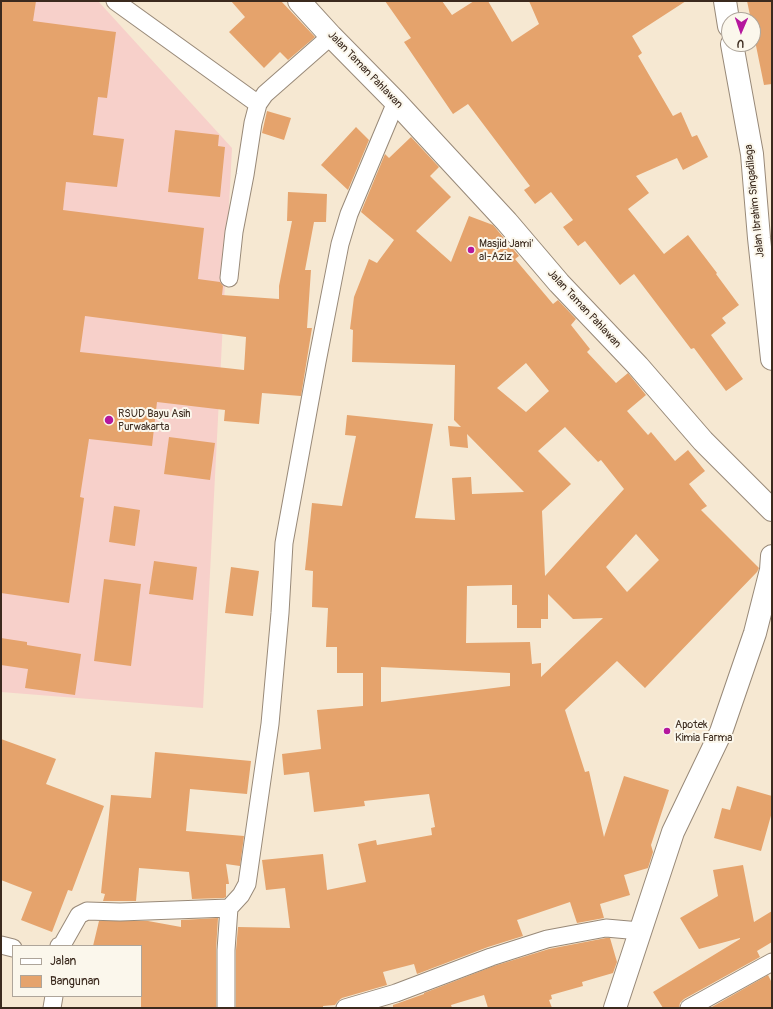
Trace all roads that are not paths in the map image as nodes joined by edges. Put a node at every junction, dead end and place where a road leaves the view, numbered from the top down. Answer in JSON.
{"nodes":[{"id":1,"x":115,"y":1,"type":"edge"},
{"id":2,"x":299,"y":1,"type":"edge"},
{"id":3,"x":725,"y":1,"type":"edge"},
{"id":4,"x":727,"y":12,"type":"edge"},
{"id":5,"x":331,"y":36,"type":"junction"},
{"id":6,"x":733,"y":52,"type":"edge"},
{"id":7,"x":396,"y":102,"type":"junction"},
{"id":8,"x":258,"y":104,"type":"junction"},
{"id":9,"x":765,"y":237,"type":"edge"},
{"id":10,"x":229,"y":278,"type":"dead end"},
{"id":11,"x":772,"y":359,"type":"edge"},
{"id":12,"x":772,"y":510,"type":"edge"},
{"id":13,"x":772,"y":556,"type":"edge"},
{"id":14,"x":229,"y":908,"type":"junction"},
{"id":15,"x":640,"y":931,"type":"junction"},
{"id":16,"x":1,"y":945,"type":"edge"},
{"id":17,"x":62,"y":945,"type":"edge"},
{"id":18,"x":12,"y":948,"type":"edge"},
{"id":19,"x":772,"y":962,"type":"edge"},
{"id":20,"x":54,"y":997,"type":"edge"},
{"id":21,"x":52,"y":1008,"type":"edge"},
{"id":22,"x":226,"y":1008,"type":"edge"},
{"id":23,"x":345,"y":1008,"type":"edge"},
{"id":24,"x":614,"y":1008,"type":"edge"},
{"id":25,"x":688,"y":1008,"type":"edge"}],
"edges":[{"from":1,"to":8,"type":"street"},
{"from":2,"to":5,"type":"main road","name":"Jalan Taman Pahlawan"},
{"from":3,"to":4,"type":"main road"},
{"from":5,"to":7,"type":"main road","name":"Jalan Taman Pahlawan"},
{"from":5,"to":8,"type":"street"},
{"from":6,"to":9,"type":"main road","name":"Jalan Ibrahim Singadilaga"},
{"from":7,"to":12,"type":"main road","name":"Jalan Taman Pahlawan"},
{"from":7,"to":14,"type":"street"},
{"from":8,"to":10,"type":"street"},
{"from":9,"to":11,"type":"main road","name":"Jalan Ibrahim Singadilaga"},
{"from":13,"to":15,"type":"main road"},
{"from":14,"to":17,"type":"street"},
{"from":14,"to":22,"type":"street"},
{"from":15,"to":23,"type":"street"},
{"from":15,"to":24,"type":"main road"},
{"from":16,"to":18,"type":"street"},
{"from":19,"to":25,"type":"street"},
{"from":20,"to":21,"type":"street"}]}
